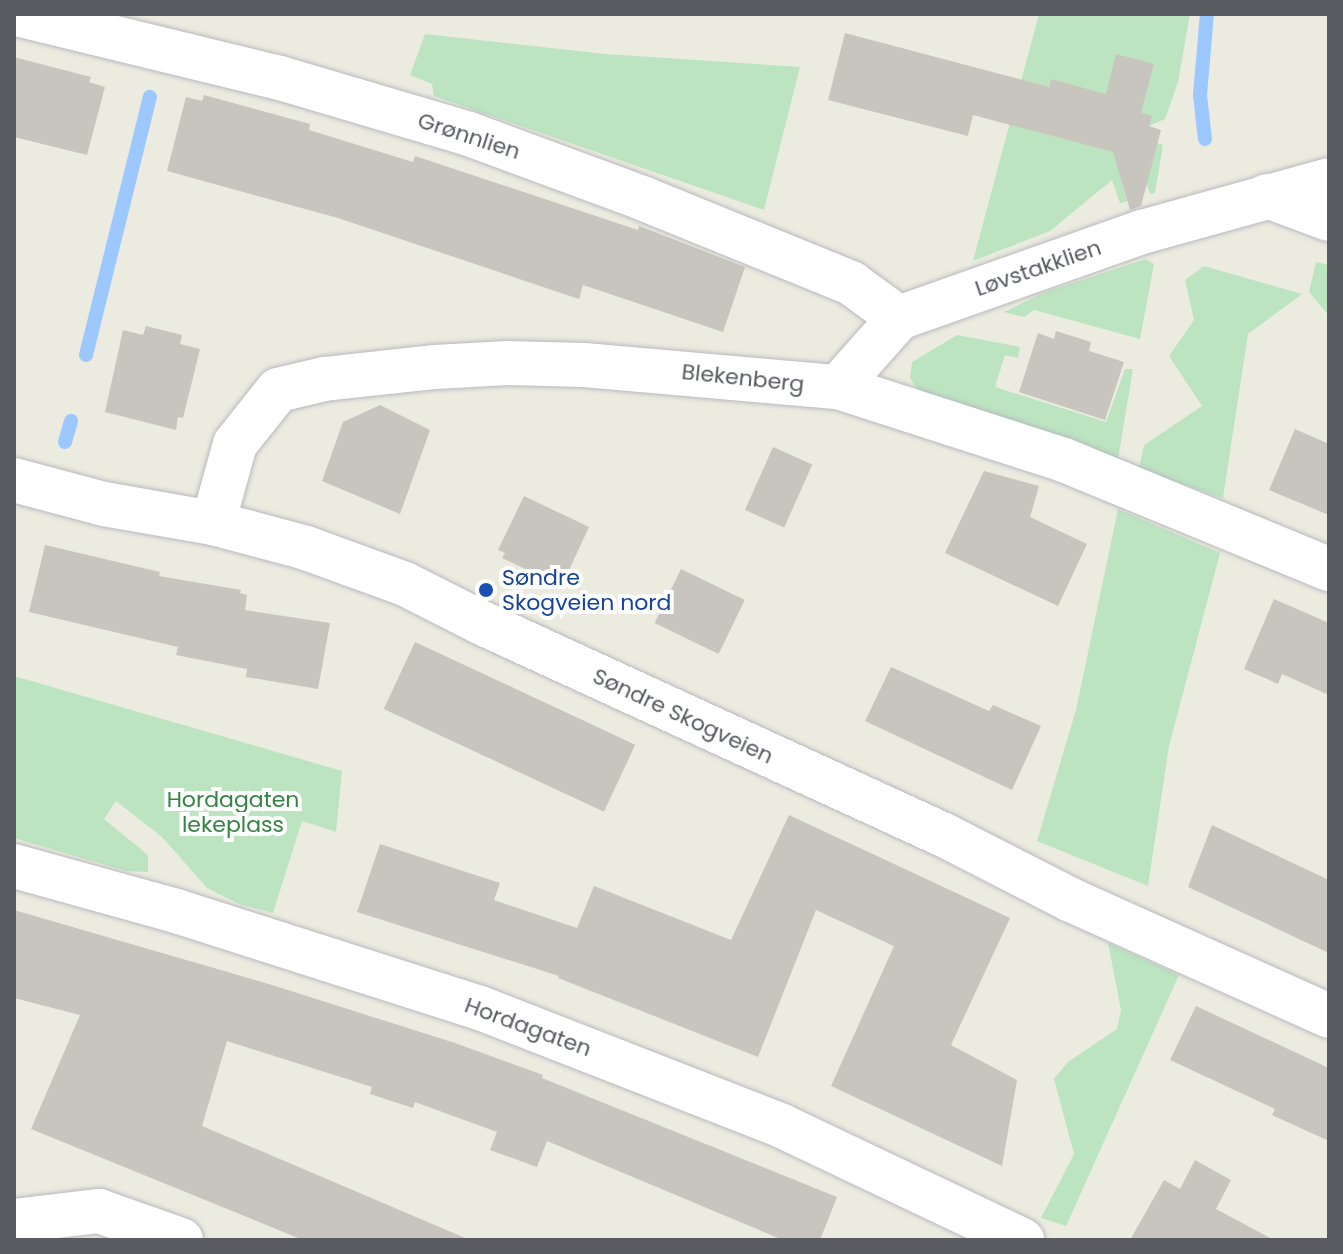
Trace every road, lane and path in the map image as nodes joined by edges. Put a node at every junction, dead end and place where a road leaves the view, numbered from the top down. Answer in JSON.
{"nodes":[{"id":1,"x":17,"y":14,"type":"edge"},
{"id":2,"x":1329,"y":180,"type":"edge"},
{"id":3,"x":1267,"y":196,"type":"junction"},
{"id":4,"x":1329,"y":219,"type":"edge"},
{"id":5,"x":899,"y":318,"type":"junction"},
{"id":6,"x":838,"y":387,"type":"junction"},
{"id":7,"x":14,"y":480,"type":"edge"},
{"id":8,"x":213,"y":523,"type":"junction"},
{"id":9,"x":1329,"y":569,"type":"edge"},
{"id":10,"x":14,"y":866,"type":"edge"},
{"id":11,"x":1329,"y":1016,"type":"edge"},
{"id":12,"x":14,"y":1221,"type":"edge"},
{"id":13,"x":181,"y":1240,"type":"edge"},
{"id":14,"x":1022,"y":1240,"type":"edge"}],
"edges":[{"from":1,"to":5,"type":"street","name":"Grønnlien"},
{"from":2,"to":3,"type":"street","name":"Løvstakklien"},
{"from":3,"to":4,"type":"street"},
{"from":3,"to":5,"type":"street","name":"Løvstakklien"},
{"from":5,"to":6,"type":"street","name":"Løvstakklien"},
{"from":6,"to":8,"type":"street","name":"Blekenberg"},
{"from":6,"to":9,"type":"street","name":"Blekenberg"},
{"from":7,"to":8,"type":"street","name":"Søndre Skogveien"},
{"from":8,"to":11,"type":"street","name":"Søndre Skogveien"},
{"from":10,"to":14,"type":"street","name":"Hordagaten"},
{"from":12,"to":13,"type":"street"}]}
